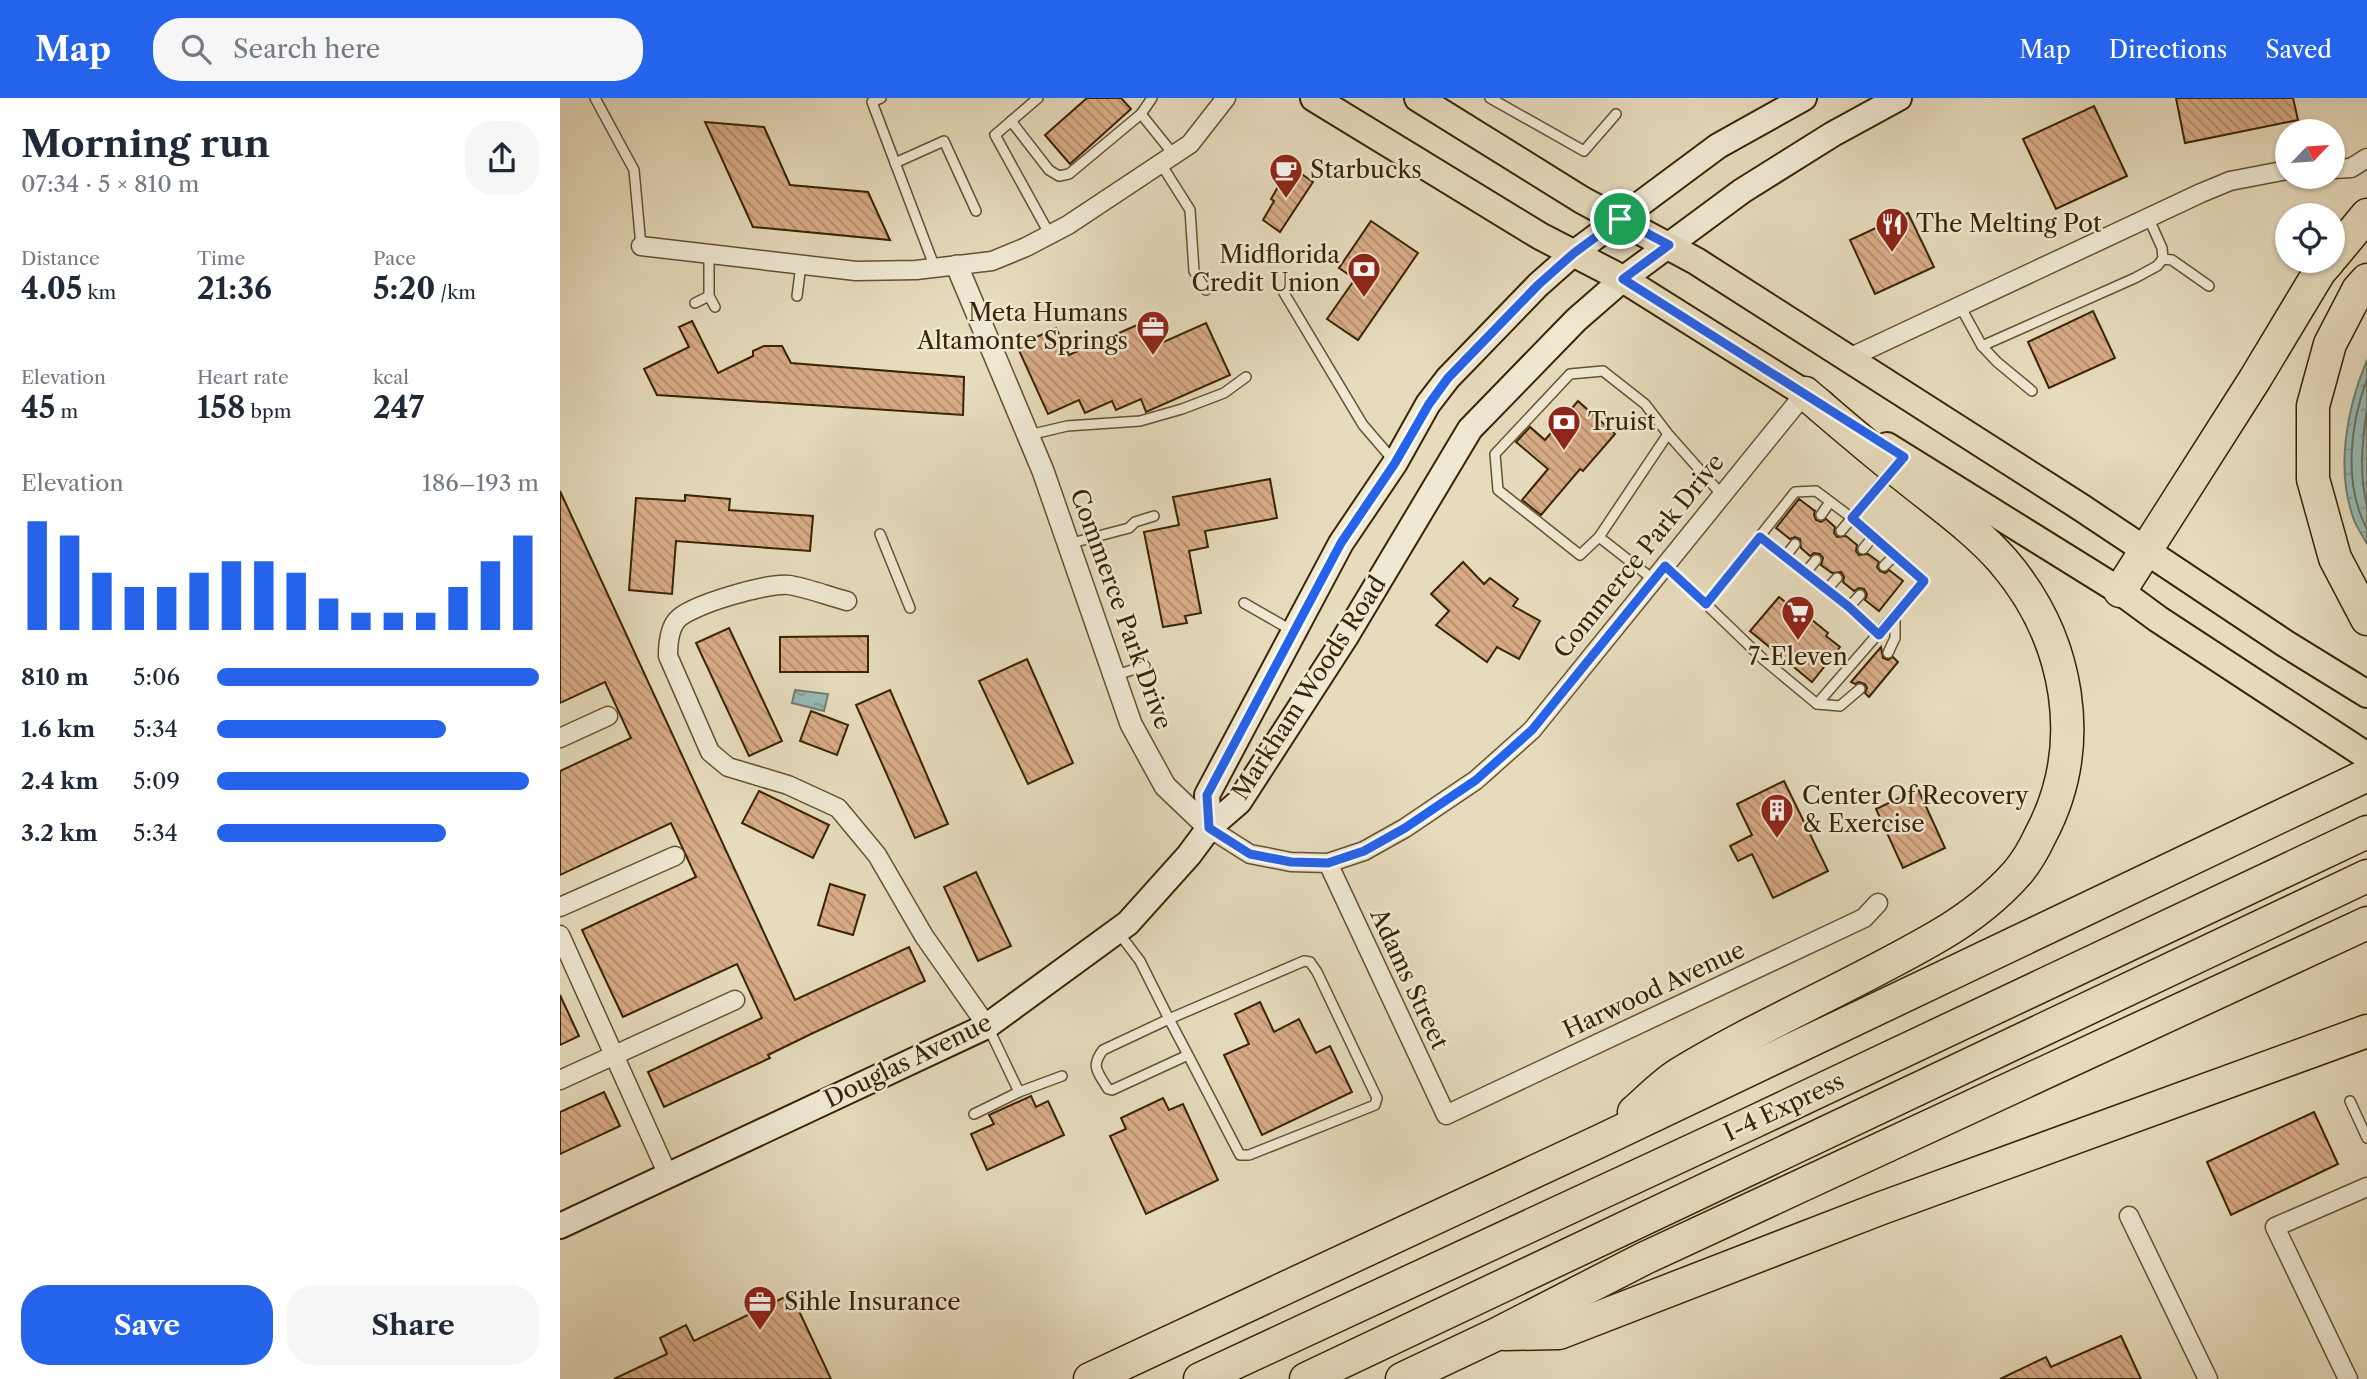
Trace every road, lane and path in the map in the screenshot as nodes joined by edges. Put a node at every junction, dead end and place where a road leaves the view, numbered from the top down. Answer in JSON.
{"nodes":[{"id":1,"x":595,"y":98,"type":"edge"},
{"id":2,"x":881,"y":98,"type":"edge"},
{"id":3,"x":1038,"y":98,"type":"edge"},
{"id":4,"x":1152,"y":98,"type":"edge"},
{"id":5,"x":1226,"y":98,"type":"edge"},
{"id":6,"x":1314,"y":98,"type":"edge"},
{"id":7,"x":1418,"y":98,"type":"edge"},
{"id":8,"x":1490,"y":98,"type":"edge"},
{"id":9,"x":1804,"y":98,"type":"edge"},
{"id":10,"x":1899,"y":98,"type":"edge"},
{"id":11,"x":1141,"y":114,"type":"junction"},
{"id":12,"x":1616,"y":114,"type":"dead end"},
{"id":13,"x":1011,"y":121,"type":"junction"},
{"id":14,"x":2367,"y":158,"type":"edge"},
{"id":15,"x":1168,"y":160,"type":"junction"},
{"id":16,"x":895,"y":163,"type":"junction"},
{"id":17,"x":2345,"y":168,"type":"edge"},
{"id":18,"x":2275,"y":172,"type":"edge"},
{"id":19,"x":976,"y":211,"type":"dead end"},
{"id":20,"x":2367,"y":215,"type":"edge"},
{"id":21,"x":2148,"y":217,"type":"junction"},
{"id":22,"x":1620,"y":219,"type":"junction"},
{"id":23,"x":1051,"y":234,"type":"junction"},
{"id":24,"x":2345,"y":242,"type":"edge"},
{"id":25,"x":1669,"y":245,"type":"junction"},
{"id":26,"x":641,"y":246,"type":"joint"},
{"id":27,"x":1574,"y":253,"type":"junction"},
{"id":28,"x":709,"y":254,"type":"junction"},
{"id":29,"x":2163,"y":258,"type":"junction"},
{"id":30,"x":801,"y":265,"type":"junction"},
{"id":31,"x":957,"y":267,"type":"junction"},
{"id":32,"x":935,"y":268,"type":"junction"},
{"id":33,"x":2319,"y":273,"type":"edge"},
{"id":34,"x":1623,"y":279,"type":"junction"},
{"id":35,"x":2367,"y":280,"type":"edge"},
{"id":36,"x":2209,"y":286,"type":"dead end"},
{"id":37,"x":1206,"y":290,"type":"dead end"},
{"id":38,"x":1284,"y":293,"type":"dead end"},
{"id":39,"x":709,"y":296,"type":"junction"},
{"id":40,"x":797,"y":296,"type":"dead end"},
{"id":41,"x":695,"y":303,"type":"dead end"},
{"id":42,"x":1960,"y":306,"type":"junction"},
{"id":43,"x":715,"y":307,"type":"dead end"},
{"id":44,"x":1982,"y":346,"type":"junction"},
{"id":45,"x":1849,"y":358,"type":"junction"},
{"id":46,"x":1246,"y":377,"type":"dead end"},
{"id":47,"x":2032,"y":391,"type":"dead end"},
{"id":48,"x":1805,"y":393,"type":"junction"},
{"id":49,"x":1028,"y":435,"type":"junction"},
{"id":50,"x":1668,"y":435,"type":"junction"},
{"id":51,"x":1898,"y":462,"type":"junction"},
{"id":52,"x":1395,"y":463,"type":"junction"},
{"id":53,"x":1722,"y":495,"type":"junction"},
{"id":54,"x":1830,"y":502,"type":"junction"},
{"id":55,"x":1821,"y":515,"type":"dead end"},
{"id":56,"x":1154,"y":516,"type":"dead end"},
{"id":57,"x":1852,"y":518,"type":"junction"},
{"id":58,"x":1841,"y":531,"type":"dead end"},
{"id":59,"x":880,"y":534,"type":"dead end"},
{"id":60,"x":1600,"y":537,"type":"junction"},
{"id":61,"x":1760,"y":537,"type":"junction"},
{"id":62,"x":1873,"y":537,"type":"junction"},
{"id":63,"x":1068,"y":544,"type":"junction"},
{"id":64,"x":1796,"y":544,"type":"dead end"},
{"id":65,"x":1863,"y":549,"type":"dead end"},
{"id":66,"x":2146,"y":550,"type":"junction"},
{"id":67,"x":1895,"y":555,"type":"junction"},
{"id":68,"x":1786,"y":557,"type":"junction"},
{"id":69,"x":1816,"y":560,"type":"dead end"},
{"id":70,"x":1884,"y":566,"type":"dead end"},
{"id":71,"x":1659,"y":573,"type":"junction"},
{"id":72,"x":1805,"y":573,"type":"junction"},
{"id":73,"x":1837,"y":578,"type":"dead end"},
{"id":74,"x":1827,"y":589,"type":"junction"},
{"id":75,"x":2120,"y":591,"type":"junction"},
{"id":76,"x":1860,"y":596,"type":"dead end"},
{"id":77,"x":846,"y":601,"type":"dead end"},
{"id":78,"x":1244,"y":603,"type":"dead end"},
{"id":79,"x":1706,"y":604,"type":"junction"},
{"id":80,"x":1849,"y":607,"type":"junction"},
{"id":81,"x":910,"y":608,"type":"dead end"},
{"id":82,"x":1895,"y":615,"type":"junction"},
{"id":83,"x":2367,"y":619,"type":"edge"},
{"id":84,"x":1294,"y":632,"type":"junction"},
{"id":85,"x":1879,"y":635,"type":"junction"},
{"id":86,"x":1888,"y":653,"type":"dead end"},
{"id":87,"x":1145,"y":666,"type":"dead end"},
{"id":88,"x":1114,"y":675,"type":"junction"},
{"id":89,"x":1860,"y":689,"type":"dead end"},
{"id":90,"x":2367,"y":694,"type":"edge"},
{"id":91,"x":1817,"y":704,"type":"junction"},
{"id":92,"x":608,"y":716,"type":"dead end"},
{"id":93,"x":560,"y":738,"type":"edge"},
{"id":94,"x":2367,"y":756,"type":"edge"},
{"id":95,"x":2360,"y":777,"type":"edge"},
{"id":96,"x":1209,"y":828,"type":"junction"},
{"id":97,"x":2367,"y":832,"type":"edge"},
{"id":98,"x":675,"y":856,"type":"dead end"},
{"id":99,"x":1328,"y":863,"type":"junction"},
{"id":100,"x":2367,"y":876,"type":"edge"},
{"id":101,"x":1878,"y":903,"type":"dead end"},
{"id":102,"x":560,"y":907,"type":"edge"},
{"id":103,"x":2367,"y":923,"type":"edge"},
{"id":104,"x":1117,"y":930,"type":"junction"},
{"id":105,"x":560,"y":935,"type":"edge"},
{"id":106,"x":735,"y":1000,"type":"dead end"},
{"id":107,"x":1169,"y":1018,"type":"junction"},
{"id":108,"x":988,"y":1026,"type":"junction"},
{"id":109,"x":2367,"y":1031,"type":"edge"},
{"id":110,"x":1188,"y":1055,"type":"junction"},
{"id":111,"x":612,"y":1056,"type":"junction"},
{"id":112,"x":1062,"y":1076,"type":"dead end"},
{"id":113,"x":560,"y":1080,"type":"edge"},
{"id":114,"x":1018,"y":1092,"type":"junction"},
{"id":115,"x":2350,"y":1101,"type":"dead end"},
{"id":116,"x":974,"y":1114,"type":"dead end"},
{"id":117,"x":1446,"y":1115,"type":"joint"},
{"id":118,"x":2367,"y":1138,"type":"edge"},
{"id":119,"x":1600,"y":1141,"type":"junction"},
{"id":120,"x":668,"y":1175,"type":"junction"},
{"id":121,"x":2367,"y":1187,"type":"edge"},
{"id":122,"x":2129,"y":1216,"type":"dead end"},
{"id":123,"x":560,"y":1226,"type":"edge"},
{"id":124,"x":1497,"y":1334,"type":"junction"},
{"id":125,"x":1090,"y":1379,"type":"edge"},
{"id":126,"x":1200,"y":1379,"type":"edge"},
{"id":127,"x":1306,"y":1379,"type":"edge"},
{"id":128,"x":1402,"y":1379,"type":"edge"},
{"id":129,"x":2208,"y":1379,"type":"edge"},
{"id":130,"x":2348,"y":1379,"type":"edge"}],
"edges":[{"from":1,"to":26,"type":"lane"},
{"from":2,"to":16,"type":"lane"},
{"from":3,"to":13,"type":"lane"},
{"from":4,"to":11,"type":"lane"},
{"from":5,"to":15,"type":"street"},
{"from":6,"to":27,"type":"main road"},
{"from":7,"to":22,"type":"main road"},
{"from":8,"to":12,"type":"lane"},
{"from":9,"to":22,"type":"main road","name":"Markham Woods Road"},
{"from":10,"to":25,"type":"main road","name":"Markham Woods Road"},
{"from":11,"to":13,"type":"lane"},
{"from":11,"to":15,"type":"lane"},
{"from":13,"to":23,"type":"lane"},
{"from":14,"to":17,"type":"street"},
{"from":15,"to":23,"type":"street"},
{"from":15,"to":37,"type":"lane"},
{"from":16,"to":19,"type":"lane"},
{"from":16,"to":32,"type":"lane"},
{"from":18,"to":21,"type":"street"},
{"from":20,"to":24,"type":"highway"},
{"from":21,"to":29,"type":"lane"},
{"from":21,"to":42,"type":"street"},
{"from":22,"to":25,"type":"main road"},
{"from":22,"to":27,"type":"main road","name":"Markham Woods Road"},
{"from":23,"to":31,"type":"street"},
{"from":25,"to":34,"type":"main road","name":"Markham Woods Road"},
{"from":25,"to":45,"type":"main road"},
{"from":26,"to":28,"type":"street"},
{"from":27,"to":34,"type":"main road"},
{"from":27,"to":52,"type":"main road","name":"Markham Woods Road"},
{"from":28,"to":30,"type":"street"},
{"from":28,"to":39,"type":"lane"},
{"from":29,"to":36,"type":"lane"},
{"from":29,"to":44,"type":"lane"},
{"from":30,"to":32,"type":"street"},
{"from":30,"to":40,"type":"lane"},
{"from":31,"to":32,"type":"street"},
{"from":31,"to":49,"type":"street","name":"Commerce Park Drive"},
{"from":33,"to":66,"type":"highway"},
{"from":34,"to":48,"type":"main road"},
{"from":34,"to":96,"type":"main road","name":"Markham Woods Road"},
{"from":35,"to":83,"type":"highway"},
{"from":38,"to":52,"type":"lane"},
{"from":39,"to":41,"type":"lane"},
{"from":39,"to":43,"type":"lane"},
{"from":42,"to":44,"type":"lane"},
{"from":42,"to":45,"type":"street"},
{"from":44,"to":47,"type":"lane"},
{"from":45,"to":66,"type":"main road"},
{"from":46,"to":49,"type":"lane"},
{"from":48,"to":51,"type":"highway"},
{"from":48,"to":53,"type":"street","name":"Commerce Park Drive"},
{"from":49,"to":63,"type":"street","name":"Commerce Park Drive"},
{"from":50,"to":53,"type":"lane"},
{"from":50,"to":60,"type":"lane"},
{"from":50,"to":60,"type":"lane"},
{"from":51,"to":57,"type":"lane"},
{"from":51,"to":75,"type":"main road"},
{"from":51,"to":119,"type":"highway"},
{"from":52,"to":84,"type":"main road","name":"Markham Woods Road"},
{"from":53,"to":71,"type":"street","name":"Commerce Park Drive"},
{"from":54,"to":55,"type":"lane"},
{"from":54,"to":57,"type":"lane"},
{"from":54,"to":61,"type":"lane"},
{"from":56,"to":63,"type":"lane"},
{"from":57,"to":58,"type":"lane"},
{"from":57,"to":62,"type":"lane"},
{"from":59,"to":81,"type":"lane"},
{"from":60,"to":71,"type":"lane"},
{"from":61,"to":68,"type":"lane"},
{"from":61,"to":79,"type":"lane"},
{"from":62,"to":65,"type":"lane"},
{"from":62,"to":67,"type":"lane"},
{"from":63,"to":88,"type":"street","name":"Commerce Park Drive"},
{"from":64,"to":68,"type":"lane"},
{"from":66,"to":75,"type":"highway"},
{"from":66,"to":90,"type":"main road"},
{"from":67,"to":70,"type":"lane"},
{"from":67,"to":82,"type":"lane"},
{"from":68,"to":72,"type":"lane"},
{"from":69,"to":72,"type":"lane"},
{"from":71,"to":79,"type":"lane"},
{"from":71,"to":99,"type":"street","name":"Commerce Park Drive"},
{"from":72,"to":74,"type":"lane"},
{"from":73,"to":74,"type":"lane"},
{"from":74,"to":80,"type":"lane"},
{"from":75,"to":94,"type":"main road"},
{"from":76,"to":80,"type":"lane"},
{"from":77,"to":108,"type":"street"},
{"from":78,"to":84,"type":"lane"},
{"from":79,"to":91,"type":"lane"},
{"from":80,"to":85,"type":"lane"},
{"from":82,"to":85,"type":"lane"},
{"from":82,"to":86,"type":"lane"},
{"from":84,"to":96,"type":"main road","name":"Markham Woods Road"},
{"from":85,"to":91,"type":"lane"},
{"from":87,"to":88,"type":"lane"},
{"from":88,"to":96,"type":"street","name":"Commerce Park Drive"},
{"from":89,"to":91,"type":"lane"},
{"from":92,"to":93,"type":"street"},
{"from":95,"to":119,"type":"highway"},
{"from":96,"to":99,"type":"street","name":"Commerce Park Drive"},
{"from":96,"to":104,"type":"main road","name":"Douglas Avenue"},
{"from":97,"to":126,"type":"highway","name":"I-4 Express"},
{"from":98,"to":102,"type":"street"},
{"from":99,"to":117,"type":"street","name":"Adams Street"},
{"from":100,"to":127,"type":"highway","name":"I-4 Express"},
{"from":101,"to":117,"type":"street","name":"Harwood Avenue"},
{"from":103,"to":124,"type":"highway"},
{"from":104,"to":107,"type":"lane"},
{"from":104,"to":108,"type":"main road","name":"Douglas Avenue"},
{"from":105,"to":111,"type":"street"},
{"from":106,"to":111,"type":"street"},
{"from":107,"to":110,"type":"lane"},
{"from":107,"to":110,"type":"lane"},
{"from":107,"to":110,"type":"lane"},
{"from":108,"to":114,"type":"lane"},
{"from":108,"to":120,"type":"main road","name":"Douglas Avenue"},
{"from":109,"to":124,"type":"highway"},
{"from":111,"to":113,"type":"street"},
{"from":111,"to":120,"type":"street"},
{"from":112,"to":114,"type":"lane"},
{"from":114,"to":116,"type":"lane"},
{"from":115,"to":118,"type":"lane"},
{"from":119,"to":125,"type":"highway"},
{"from":120,"to":123,"type":"main road","name":"Douglas Avenue"},
{"from":121,"to":130,"type":"street"},
{"from":122,"to":129,"type":"street"},
{"from":124,"to":128,"type":"highway"}]}
